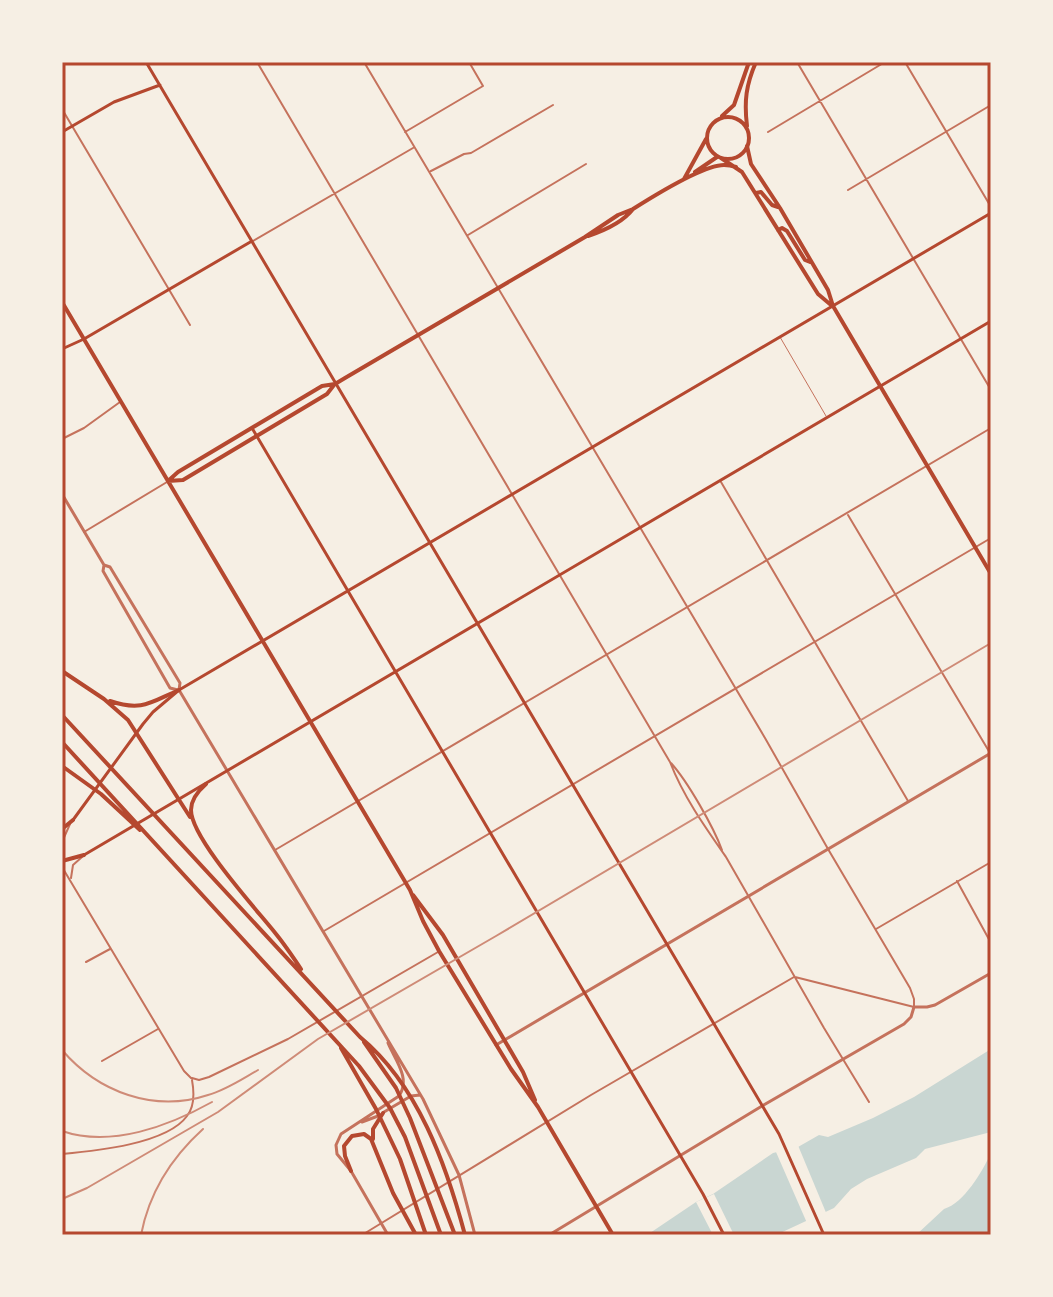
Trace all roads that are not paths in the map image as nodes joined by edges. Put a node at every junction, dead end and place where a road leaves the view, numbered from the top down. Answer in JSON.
{"nodes":[{"id":1,"x":146,"y":62,"type":"edge"},
{"id":2,"x":257,"y":62,"type":"edge"},
{"id":3,"x":364,"y":62,"type":"edge"},
{"id":4,"x":469,"y":62,"type":"edge"},
{"id":5,"x":749,"y":62,"type":"edge"},
{"id":6,"x":756,"y":62,"type":"edge"},
{"id":7,"x":797,"y":62,"type":"edge"},
{"id":8,"x":885,"y":62,"type":"edge"},
{"id":9,"x":905,"y":62,"type":"edge"},
{"id":10,"x":160,"y":85,"type":"junction"},
{"id":11,"x":819,"y":101,"type":"junction"},
{"id":12,"x":553,"y":105,"type":"dead end"},
{"id":13,"x":991,"y":105,"type":"edge"},
{"id":14,"x":62,"y":109,"type":"edge"},
{"id":15,"x":721,"y":117,"type":"junction"},
{"id":16,"x":72,"y":126,"type":"junction"},
{"id":17,"x":747,"y":128,"type":"junction"},
{"id":18,"x":947,"y":131,"type":"junction"},
{"id":19,"x":62,"y":132,"type":"edge"},
{"id":20,"x":405,"y":132,"type":"junction"},
{"id":21,"x":768,"y":132,"type":"dead end"},
{"id":22,"x":706,"y":138,"type":"junction"},
{"id":23,"x":747,"y":146,"type":"junction"},
{"id":24,"x":414,"y":147,"type":"junction"},
{"id":25,"x":720,"y":157,"type":"junction"},
{"id":26,"x":586,"y":164,"type":"dead end"},
{"id":27,"x":736,"y":167,"type":"junction"},
{"id":28,"x":429,"y":172,"type":"junction"},
{"id":29,"x":691,"y":177,"type":"junction"},
{"id":30,"x":684,"y":179,"type":"junction"},
{"id":31,"x":866,"y":179,"type":"junction"},
{"id":32,"x":848,"y":190,"type":"dead end"},
{"id":33,"x":756,"y":193,"type":"junction"},
{"id":34,"x":334,"y":194,"type":"junction"},
{"id":35,"x":780,"y":208,"type":"junction"},
{"id":36,"x":991,"y":210,"type":"edge"},
{"id":37,"x":778,"y":230,"type":"junction"},
{"id":38,"x":467,"y":236,"type":"junction"},
{"id":39,"x":252,"y":241,"type":"junction"},
{"id":40,"x":913,"y":259,"type":"junction"},
{"id":41,"x":813,"y":264,"type":"junction"},
{"id":42,"x":498,"y":288,"type":"junction"},
{"id":43,"x":169,"y":289,"type":"junction"},
{"id":44,"x":62,"y":302,"type":"edge"},
{"id":45,"x":833,"y":306,"type":"junction"},
{"id":46,"x":991,"y":321,"type":"edge"},
{"id":47,"x":190,"y":325,"type":"dead end"},
{"id":48,"x":418,"y":335,"type":"junction"},
{"id":49,"x":780,"y":337,"type":"junction"},
{"id":50,"x":84,"y":339,"type":"junction"},
{"id":51,"x":961,"y":339,"type":"junction"},
{"id":52,"x":62,"y":349,"type":"edge"},
{"id":53,"x":335,"y":384,"type":"junction"},
{"id":54,"x":880,"y":386,"type":"junction"},
{"id":55,"x":991,"y":390,"type":"edge"},
{"id":56,"x":121,"y":402,"type":"junction"},
{"id":57,"x":827,"y":418,"type":"junction"},
{"id":58,"x":252,"y":428,"type":"junction"},
{"id":59,"x":991,"y":428,"type":"edge"},
{"id":60,"x":256,"y":436,"type":"junction"},
{"id":61,"x":62,"y":439,"type":"edge"},
{"id":62,"x":592,"y":448,"type":"junction"},
{"id":63,"x":928,"y":465,"type":"junction"},
{"id":64,"x":168,"y":481,"type":"junction"},
{"id":65,"x":720,"y":481,"type":"junction"},
{"id":66,"x":62,"y":494,"type":"edge"},
{"id":67,"x":512,"y":496,"type":"junction"},
{"id":68,"x":847,"y":514,"type":"junction"},
{"id":69,"x":640,"y":528,"type":"junction"},
{"id":70,"x":84,"y":532,"type":"junction"},
{"id":71,"x":991,"y":538,"type":"edge"},
{"id":72,"x":429,"y":542,"type":"junction"},
{"id":73,"x":975,"y":547,"type":"junction"},
{"id":74,"x":768,"y":560,"type":"junction"},
{"id":75,"x":104,"y":565,"type":"junction"},
{"id":76,"x":991,"y":574,"type":"edge"},
{"id":77,"x":560,"y":575,"type":"junction"},
{"id":78,"x":347,"y":591,"type":"junction"},
{"id":79,"x":896,"y":593,"type":"junction"},
{"id":80,"x":687,"y":608,"type":"junction"},
{"id":81,"x":477,"y":624,"type":"junction"},
{"id":82,"x":263,"y":640,"type":"junction"},
{"id":83,"x":814,"y":640,"type":"junction"},
{"id":84,"x":607,"y":655,"type":"junction"},
{"id":85,"x":62,"y":671,"type":"edge"},
{"id":86,"x":395,"y":672,"type":"junction"},
{"id":87,"x":735,"y":688,"type":"junction"},
{"id":88,"x":179,"y":690,"type":"junction"},
{"id":89,"x":104,"y":699,"type":"junction"},
{"id":90,"x":525,"y":704,"type":"junction"},
{"id":91,"x":62,"y":715,"type":"edge"},
{"id":92,"x":311,"y":722,"type":"junction"},
{"id":93,"x":136,"y":733,"type":"junction"},
{"id":94,"x":654,"y":736,"type":"junction"},
{"id":95,"x":62,"y":742,"type":"edge"},
{"id":96,"x":442,"y":753,"type":"junction"},
{"id":97,"x":991,"y":754,"type":"edge"},
{"id":98,"x":62,"y":766,"type":"edge"},
{"id":99,"x":227,"y":772,"type":"junction"},
{"id":100,"x":206,"y":784,"type":"junction"},
{"id":101,"x":572,"y":784,"type":"junction"},
{"id":102,"x":177,"y":800,"type":"junction"},
{"id":103,"x":358,"y":802,"type":"junction"},
{"id":104,"x":909,"y":802,"type":"junction"},
{"id":105,"x":73,"y":820,"type":"junction"},
{"id":106,"x":194,"y":823,"type":"junction"},
{"id":107,"x":62,"y":829,"type":"edge"},
{"id":108,"x":490,"y":834,"type":"junction"},
{"id":109,"x":62,"y":842,"type":"edge"},
{"id":110,"x":160,"y":848,"type":"junction"},
{"id":111,"x":828,"y":849,"type":"junction"},
{"id":112,"x":275,"y":851,"type":"junction"},
{"id":113,"x":84,"y":855,"type":"junction"},
{"id":114,"x":991,"y":862,"type":"edge"},
{"id":115,"x":62,"y":864,"type":"edge"},
{"id":116,"x":71,"y":879,"type":"junction"},
{"id":117,"x":957,"y":881,"type":"junction"},
{"id":118,"x":405,"y":883,"type":"junction"},
{"id":119,"x":412,"y":893,"type":"junction"},
{"id":120,"x":749,"y":897,"type":"junction"},
{"id":121,"x":875,"y":929,"type":"junction"},
{"id":122,"x":323,"y":932,"type":"junction"},
{"id":123,"x":991,"y":943,"type":"edge"},
{"id":124,"x":666,"y":944,"type":"junction"},
{"id":125,"x":111,"y":948,"type":"junction"},
{"id":126,"x":439,"y":951,"type":"junction"},
{"id":127,"x":86,"y":962,"type":"dead end"},
{"id":128,"x":991,"y":973,"type":"edge"},
{"id":129,"x":795,"y":977,"type":"junction"},
{"id":130,"x":309,"y":981,"type":"junction"},
{"id":131,"x":584,"y":993,"type":"junction"},
{"id":132,"x":914,"y":1007,"type":"junction"},
{"id":133,"x":714,"y":1025,"type":"junction"},
{"id":134,"x":159,"y":1028,"type":"junction"},
{"id":135,"x":385,"y":1036,"type":"junction"},
{"id":136,"x":360,"y":1037,"type":"junction"},
{"id":137,"x":504,"y":1041,"type":"junction"},
{"id":138,"x":338,"y":1042,"type":"junction"},
{"id":139,"x":496,"y":1045,"type":"junction"},
{"id":140,"x":843,"y":1059,"type":"junction"},
{"id":141,"x":102,"y":1061,"type":"dead end"},
{"id":142,"x":631,"y":1072,"type":"junction"},
{"id":143,"x":192,"y":1078,"type":"junction"},
{"id":144,"x":421,"y":1096,"type":"junction"},
{"id":145,"x":869,"y":1102,"type":"dead end"},
{"id":146,"x":762,"y":1106,"type":"junction"},
{"id":147,"x":538,"y":1107,"type":"junction"},
{"id":148,"x":383,"y":1113,"type":"junction"},
{"id":149,"x":359,"y":1123,"type":"junction"},
{"id":150,"x":547,"y":1123,"type":"junction"},
{"id":151,"x":374,"y":1144,"type":"junction"},
{"id":152,"x":62,"y":1154,"type":"edge"},
{"id":153,"x":680,"y":1155,"type":"junction"},
{"id":154,"x":351,"y":1171,"type":"junction"},
{"id":155,"x":459,"y":1175,"type":"junction"},
{"id":156,"x":597,"y":1206,"type":"junction"},
{"id":157,"x":381,"y":1222,"type":"junction"},
{"id":158,"x":362,"y":1235,"type":"edge"},
{"id":159,"x":388,"y":1235,"type":"edge"},
{"id":160,"x":416,"y":1235,"type":"edge"},
{"id":161,"x":426,"y":1235,"type":"edge"},
{"id":162,"x":441,"y":1235,"type":"edge"},
{"id":163,"x":455,"y":1235,"type":"edge"},
{"id":164,"x":465,"y":1235,"type":"edge"},
{"id":165,"x":475,"y":1235,"type":"edge"},
{"id":166,"x":549,"y":1235,"type":"edge"},
{"id":167,"x":613,"y":1235,"type":"edge"},
{"id":168,"x":724,"y":1235,"type":"edge"},
{"id":169,"x":824,"y":1235,"type":"edge"}],
"edges":[{"from":1,"to":10,"type":"main road"},
{"from":2,"to":34,"type":"street"},
{"from":3,"to":20,"type":"street"},
{"from":4,"to":20,"type":"street"},
{"from":5,"to":15,"type":"main road"},
{"from":6,"to":17,"type":"main road"},
{"from":7,"to":11,"type":"street"},
{"from":8,"to":11,"type":"street"},
{"from":9,"to":18,"type":"street"},
{"from":10,"to":16,"type":"main road"},
{"from":10,"to":39,"type":"main road"},
{"from":11,"to":21,"type":"street"},
{"from":11,"to":31,"type":"street"},
{"from":12,"to":28,"type":"street"},
{"from":13,"to":18,"type":"street"},
{"from":14,"to":16,"type":"street"},
{"from":15,"to":17,"type":"main road"},
{"from":15,"to":22,"type":"main road"},
{"from":16,"to":19,"type":"main road"},
{"from":16,"to":43,"type":"street"},
{"from":17,"to":23,"type":"main road"},
{"from":18,"to":31,"type":"street"},
{"from":18,"to":36,"type":"street"},
{"from":20,"to":24,"type":"street"},
{"from":22,"to":25,"type":"main road"},
{"from":22,"to":30,"type":"main road"},
{"from":23,"to":25,"type":"main road"},
{"from":23,"to":35,"type":"main road"},
{"from":24,"to":28,"type":"street"},
{"from":24,"to":34,"type":"street"},
{"from":25,"to":27,"type":"main road"},
{"from":25,"to":29,"type":"main road"},
{"from":26,"to":38,"type":"street"},
{"from":27,"to":29,"type":"main road"},
{"from":27,"to":33,"type":"main road"},
{"from":28,"to":38,"type":"street"},
{"from":29,"to":30,"type":"main road"},
{"from":30,"to":42,"type":"main road"},
{"from":31,"to":32,"type":"street"},
{"from":31,"to":40,"type":"street"},
{"from":33,"to":35,"type":"main road"},
{"from":33,"to":37,"type":"main road"},
{"from":34,"to":39,"type":"street"},
{"from":34,"to":48,"type":"street"},
{"from":35,"to":41,"type":"main road"},
{"from":36,"to":40,"type":"main road"},
{"from":37,"to":41,"type":"main road"},
{"from":37,"to":45,"type":"main road"},
{"from":38,"to":42,"type":"street"},
{"from":39,"to":43,"type":"main road"},
{"from":39,"to":53,"type":"main road"},
{"from":40,"to":45,"type":"main road"},
{"from":40,"to":51,"type":"street"},
{"from":41,"to":45,"type":"main road"},
{"from":42,"to":48,"type":"main road"},
{"from":42,"to":62,"type":"street"},
{"from":43,"to":47,"type":"street"},
{"from":43,"to":50,"type":"main road"},
{"from":44,"to":50,"type":"main road"},
{"from":45,"to":49,"type":"main road"},
{"from":45,"to":54,"type":"main road"},
{"from":46,"to":51,"type":"main road"},
{"from":48,"to":53,"type":"main road"},
{"from":48,"to":67,"type":"street"},
{"from":49,"to":57,"type":"lane"},
{"from":49,"to":62,"type":"main road"},
{"from":50,"to":52,"type":"main road"},
{"from":50,"to":56,"type":"main road"},
{"from":51,"to":54,"type":"main road"},
{"from":51,"to":55,"type":"street"},
{"from":53,"to":58,"type":"main road"},
{"from":53,"to":60,"type":"main road"},
{"from":53,"to":72,"type":"main road"},
{"from":54,"to":57,"type":"main road"},
{"from":54,"to":63,"type":"main road"},
{"from":56,"to":61,"type":"street"},
{"from":56,"to":64,"type":"main road"},
{"from":57,"to":65,"type":"main road"},
{"from":58,"to":60,"type":"main road"},
{"from":58,"to":64,"type":"main road"},
{"from":59,"to":63,"type":"street"},
{"from":60,"to":64,"type":"main road"},
{"from":60,"to":78,"type":"main road"},
{"from":62,"to":67,"type":"main road"},
{"from":62,"to":69,"type":"street"},
{"from":63,"to":68,"type":"street"},
{"from":63,"to":73,"type":"main road"},
{"from":64,"to":70,"type":"street"},
{"from":64,"to":82,"type":"main road"},
{"from":65,"to":69,"type":"main road"},
{"from":65,"to":74,"type":"street"},
{"from":66,"to":70,"type":"street"},
{"from":67,"to":72,"type":"main road"},
{"from":67,"to":77,"type":"street"},
{"from":68,"to":74,"type":"street"},
{"from":68,"to":79,"type":"street"},
{"from":69,"to":77,"type":"main road"},
{"from":69,"to":80,"type":"street"},
{"from":70,"to":75,"type":"street"},
{"from":71,"to":73,"type":"street"},
{"from":72,"to":78,"type":"main road"},
{"from":72,"to":81,"type":"main road"},
{"from":73,"to":76,"type":"main road"},
{"from":73,"to":79,"type":"street"},
{"from":74,"to":80,"type":"street"},
{"from":74,"to":83,"type":"street"},
{"from":75,"to":88,"type":"street"},
{"from":75,"to":88,"type":"street"},
{"from":77,"to":81,"type":"main road"},
{"from":77,"to":84,"type":"street"},
{"from":78,"to":82,"type":"main road"},
{"from":78,"to":86,"type":"main road"},
{"from":79,"to":83,"type":"street"},
{"from":79,"to":97,"type":"street"},
{"from":80,"to":84,"type":"street"},
{"from":80,"to":87,"type":"street"},
{"from":81,"to":86,"type":"main road"},
{"from":81,"to":90,"type":"main road"},
{"from":82,"to":88,"type":"main road"},
{"from":82,"to":92,"type":"main road"},
{"from":83,"to":87,"type":"street"},
{"from":83,"to":104,"type":"street"},
{"from":84,"to":90,"type":"street"},
{"from":84,"to":94,"type":"street"},
{"from":85,"to":89,"type":"main road"},
{"from":86,"to":92,"type":"main road"},
{"from":86,"to":96,"type":"main road"},
{"from":87,"to":94,"type":"street"},
{"from":87,"to":111,"type":"street"},
{"from":88,"to":89,"type":"main road"},
{"from":88,"to":93,"type":"main road"},
{"from":88,"to":99,"type":"street"},
{"from":89,"to":93,"type":"main road"},
{"from":90,"to":96,"type":"street"},
{"from":90,"to":101,"type":"main road"},
{"from":91,"to":130,"type":"main road"},
{"from":92,"to":99,"type":"main road"},
{"from":92,"to":103,"type":"main road"},
{"from":93,"to":102,"type":"main road"},
{"from":93,"to":105,"type":"main road"},
{"from":94,"to":101,"type":"street"},
{"from":94,"to":120,"type":"street"},
{"from":95,"to":110,"type":"main road"},
{"from":96,"to":103,"type":"street"},
{"from":96,"to":108,"type":"main road"},
{"from":97,"to":104,"type":"street"},
{"from":98,"to":110,"type":"main road"},
{"from":99,"to":100,"type":"main road"},
{"from":99,"to":112,"type":"street"},
{"from":100,"to":102,"type":"main road"},
{"from":100,"to":106,"type":"main road"},
{"from":101,"to":108,"type":"street"},
{"from":101,"to":124,"type":"main road"},
{"from":102,"to":106,"type":"main road"},
{"from":102,"to":113,"type":"main road"},
{"from":103,"to":112,"type":"street"},
{"from":103,"to":118,"type":"main road"},
{"from":104,"to":111,"type":"street"},
{"from":105,"to":107,"type":"main road"},
{"from":105,"to":109,"type":"street"},
{"from":106,"to":130,"type":"main road"},
{"from":108,"to":118,"type":"street"},
{"from":108,"to":131,"type":"main road"},
{"from":110,"to":138,"type":"main road"},
{"from":111,"to":120,"type":"street"},
{"from":111,"to":121,"type":"street"},
{"from":112,"to":122,"type":"street"},
{"from":113,"to":115,"type":"main road"},
{"from":113,"to":116,"type":"street"},
{"from":114,"to":117,"type":"street"},
{"from":115,"to":116,"type":"street"},
{"from":116,"to":125,"type":"street"},
{"from":117,"to":121,"type":"street"},
{"from":117,"to":123,"type":"street"},
{"from":118,"to":119,"type":"main road"},
{"from":118,"to":122,"type":"street"},
{"from":119,"to":126,"type":"main road"},
{"from":119,"to":137,"type":"main road"},
{"from":120,"to":124,"type":"street"},
{"from":120,"to":129,"type":"street"},
{"from":121,"to":132,"type":"street"},
{"from":122,"to":135,"type":"street"},
{"from":124,"to":131,"type":"street"},
{"from":124,"to":133,"type":"main road"},
{"from":125,"to":127,"type":"street"},
{"from":125,"to":134,"type":"street"},
{"from":126,"to":139,"type":"main road"},
{"from":126,"to":143,"type":"street"},
{"from":128,"to":132,"type":"street"},
{"from":129,"to":132,"type":"street"},
{"from":129,"to":133,"type":"street"},
{"from":129,"to":140,"type":"street"},
{"from":130,"to":136,"type":"main road"},
{"from":131,"to":137,"type":"street"},
{"from":131,"to":142,"type":"main road"},
{"from":132,"to":140,"type":"street"},
{"from":133,"to":142,"type":"street"},
{"from":133,"to":146,"type":"main road"},
{"from":134,"to":141,"type":"street"},
{"from":134,"to":143,"type":"street"},
{"from":135,"to":144,"type":"street"},
{"from":135,"to":149,"type":"street"},
{"from":136,"to":163,"type":"main road"},
{"from":136,"to":164,"type":"main road"},
{"from":137,"to":139,"type":"street"},
{"from":137,"to":147,"type":"main road"},
{"from":138,"to":161,"type":"main road"},
{"from":138,"to":162,"type":"main road"},
{"from":139,"to":147,"type":"main road"},
{"from":140,"to":145,"type":"street"},
{"from":140,"to":146,"type":"street"},
{"from":142,"to":150,"type":"street"},
{"from":142,"to":153,"type":"main road"},
{"from":143,"to":152,"type":"street"},
{"from":144,"to":148,"type":"street"},
{"from":144,"to":155,"type":"street"},
{"from":146,"to":153,"type":"street"},
{"from":146,"to":169,"type":"main road"},
{"from":147,"to":150,"type":"main road"},
{"from":148,"to":149,"type":"street"},
{"from":148,"to":151,"type":"main road"},
{"from":149,"to":154,"type":"street"},
{"from":150,"to":155,"type":"street"},
{"from":150,"to":156,"type":"main road"},
{"from":151,"to":154,"type":"main road"},
{"from":151,"to":160,"type":"main road"},
{"from":153,"to":156,"type":"street"},
{"from":153,"to":168,"type":"main road"},
{"from":154,"to":157,"type":"street"},
{"from":155,"to":157,"type":"street"},
{"from":155,"to":165,"type":"street"},
{"from":156,"to":166,"type":"street"},
{"from":156,"to":167,"type":"main road"},
{"from":157,"to":158,"type":"street"},
{"from":157,"to":159,"type":"street"}]}
